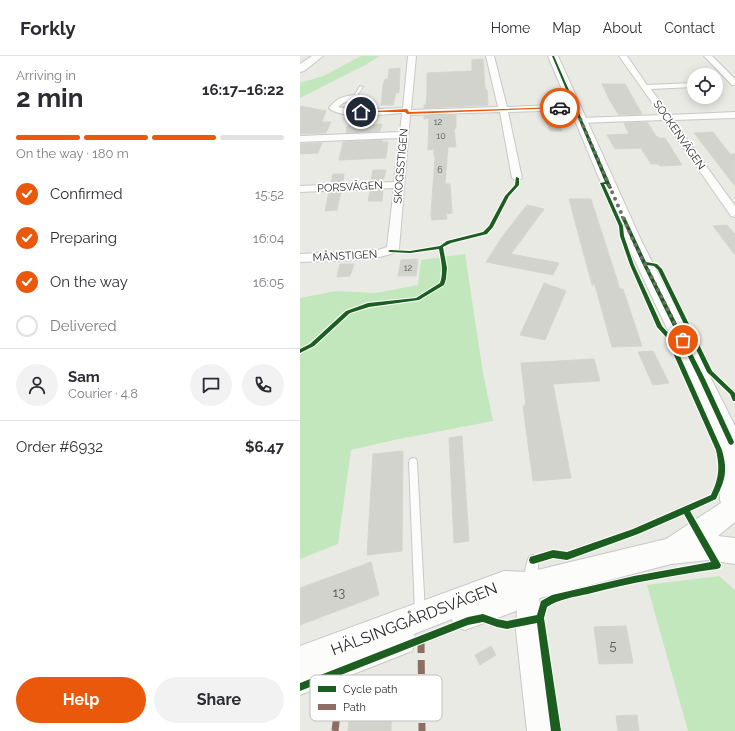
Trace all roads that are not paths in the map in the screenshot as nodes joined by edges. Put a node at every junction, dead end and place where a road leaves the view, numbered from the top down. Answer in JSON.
{"nodes":[{"id":1,"x":318,"y":56,"type":"edge"},
{"id":2,"x":412,"y":56,"type":"edge"},
{"id":3,"x":490,"y":56,"type":"edge"},
{"id":4,"x":553,"y":56,"type":"edge"},
{"id":5,"x":623,"y":56,"type":"edge"},
{"id":6,"x":708,"y":56,"type":"edge"},
{"id":7,"x":300,"y":69,"type":"edge"},
{"id":8,"x":735,"y":83,"type":"edge"},
{"id":9,"x":723,"y":84,"type":"edge"},
{"id":10,"x":687,"y":85,"type":"edge"},
{"id":11,"x":361,"y":87,"type":"dead end"},
{"id":12,"x":645,"y":87,"type":"junction"},
{"id":13,"x":354,"y":97,"type":"junction"},
{"id":14,"x":503,"y":110,"type":"junction"},
{"id":15,"x":353,"y":112,"type":"junction"},
{"id":16,"x":407,"y":112,"type":"junction"},
{"id":17,"x":578,"y":114,"type":"junction"},
{"id":18,"x":735,"y":115,"type":"edge"},
{"id":19,"x":667,"y":118,"type":"junction"},
{"id":20,"x":403,"y":135,"type":"junction"},
{"id":21,"x":300,"y":139,"type":"edge"},
{"id":22,"x":517,"y":178,"type":"dead end"},
{"id":23,"x":399,"y":185,"type":"junction"},
{"id":24,"x":300,"y":189,"type":"edge"},
{"id":25,"x":735,"y":214,"type":"edge"},
{"id":26,"x":390,"y":251,"type":"joint"},
{"id":27,"x":300,"y":258,"type":"edge"},
{"id":28,"x":733,"y":445,"type":"edge"},
{"id":29,"x":412,"y":462,"type":"dead end"},
{"id":30,"x":731,"y":504,"type":"edge"},
{"id":31,"x":735,"y":545,"type":"edge"},
{"id":32,"x":671,"y":551,"type":"junction"},
{"id":33,"x":735,"y":551,"type":"edge"},
{"id":34,"x":531,"y":573,"type":"junction"},
{"id":35,"x":420,"y":616,"type":"junction"},
{"id":36,"x":300,"y":662,"type":"edge"},
{"id":37,"x":310,"y":675,"type":"edge"},
{"id":38,"x":310,"y":675,"type":"edge"},
{"id":39,"x":300,"y":679,"type":"edge"},
{"id":40,"x":539,"y":731,"type":"edge"}],
"edges":[{"from":1,"to":7,"type":"street"},
{"from":2,"to":16,"type":"street","name":"SKOGSSTIGEN"},
{"from":3,"to":14,"type":"street"},
{"from":4,"to":17,"type":"street"},
{"from":5,"to":12,"type":"street","name":"SOCKENVÄGEN"},
{"from":6,"to":8,"type":"street"},
{"from":8,"to":9,"type":"street"},
{"from":10,"to":12,"type":"street"},
{"from":11,"to":13,"type":"lane"},
{"from":12,"to":19,"type":"street","name":"SOCKENVÄGEN"},
{"from":13,"to":15,"type":"street"},
{"from":13,"to":15,"type":"street"},
{"from":14,"to":16,"type":"street"},
{"from":14,"to":17,"type":"street"},
{"from":14,"to":22,"type":"street"},
{"from":15,"to":16,"type":"street"},
{"from":16,"to":20,"type":"street","name":"SKOGSSTIGEN"},
{"from":17,"to":19,"type":"street"},
{"from":17,"to":28,"type":"street"},
{"from":18,"to":19,"type":"street"},
{"from":19,"to":25,"type":"street","name":"SOCKENVÄGEN"},
{"from":20,"to":21,"type":"street"},
{"from":20,"to":23,"type":"street","name":"SKOGSSTIGEN"},
{"from":23,"to":24,"type":"street","name":"PORSVÄGEN"},
{"from":23,"to":26,"type":"street","name":"SKOGSSTIGEN"},
{"from":26,"to":27,"type":"street","name":"MÅNSTIGEN"},
{"from":28,"to":30,"type":"street"},
{"from":29,"to":35,"type":"lane"},
{"from":30,"to":31,"type":"street"},
{"from":30,"to":32,"type":"street","name":"HÄLSINGGÅRDSVÄGEN"},
{"from":32,"to":33,"type":"street","name":"HÄLSINGGÅRDSVÄGEN"},
{"from":32,"to":34,"type":"street","name":"HÄLSINGGÅRDSVÄGEN"},
{"from":34,"to":35,"type":"street","name":"HÄLSINGGÅRDSVÄGEN"},
{"from":34,"to":38,"type":"street","name":"HÄLSINGGÅRDSVÄGEN"},
{"from":34,"to":40,"type":"street"},
{"from":35,"to":36,"type":"street","name":"HÄLSINGGÅRDSVÄGEN"},
{"from":37,"to":39,"type":"street","name":"HÄLSINGGÅRDSVÄGEN"}]}
